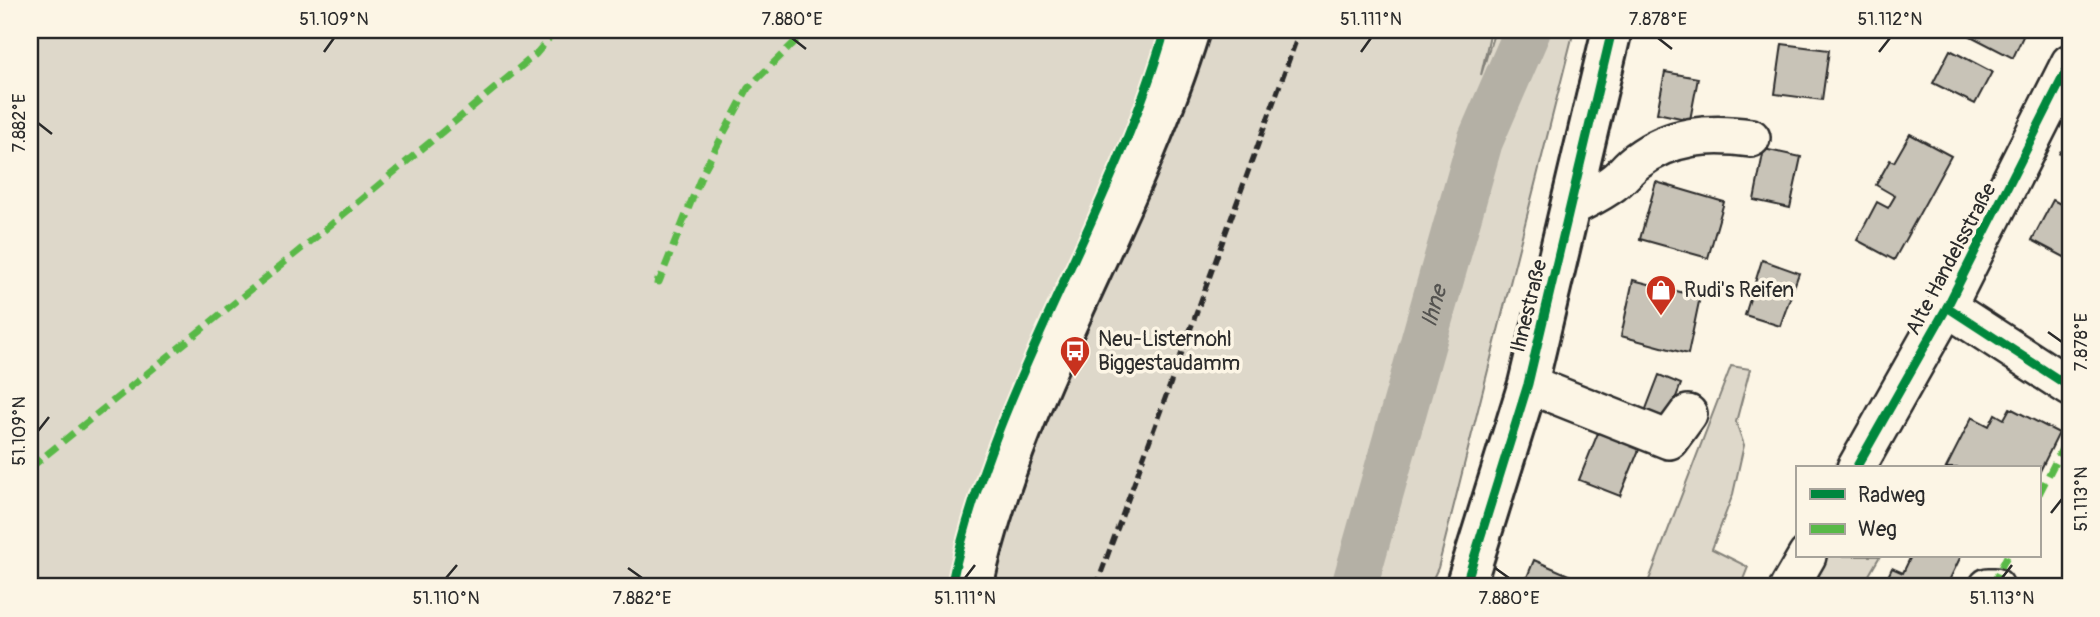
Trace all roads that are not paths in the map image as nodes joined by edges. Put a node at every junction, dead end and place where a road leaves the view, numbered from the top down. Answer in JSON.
{"nodes":[{"id":1,"x":1190,"y":30,"type":"edge"},
{"id":2,"x":1612,"y":30,"type":"edge"},
{"id":3,"x":2070,"y":63,"type":"edge"},
{"id":4,"x":1751,"y":138,"type":"dead end"},
{"id":5,"x":1570,"y":208,"type":"junction"},
{"id":6,"x":1947,"y":307,"type":"junction"},
{"id":7,"x":1528,"y":384,"type":"junction"},
{"id":8,"x":2070,"y":387,"type":"edge"},
{"id":9,"x":1688,"y":414,"type":"dead end"},
{"id":10,"x":1857,"y":466,"type":"edge"},
{"id":11,"x":1806,"y":558,"type":"edge"},
{"id":12,"x":973,"y":587,"type":"edge"},
{"id":13,"x":1465,"y":587,"type":"edge"},
{"id":14,"x":1789,"y":587,"type":"edge"},
{"id":15,"x":1988,"y":587,"type":"edge"},
{"id":16,"x":1994,"y":587,"type":"edge"}],
"edges":[{"from":1,"to":12,"type":"main road"},
{"from":2,"to":5,"type":"main road","name":"Ihnestraße"},
{"from":3,"to":6,"type":"street","name":"Alte Handelsstraße"},
{"from":4,"to":5,"type":"street"},
{"from":5,"to":7,"type":"main road","name":"Ihnestraße"},
{"from":6,"to":8,"type":"street"},
{"from":6,"to":10,"type":"street","name":"Alte Handelsstraße"},
{"from":7,"to":9,"type":"street"},
{"from":7,"to":13,"type":"main road","name":"Ihnestraße"},
{"from":11,"to":14,"type":"street"},
{"from":15,"to":16,"type":"street"}]}
